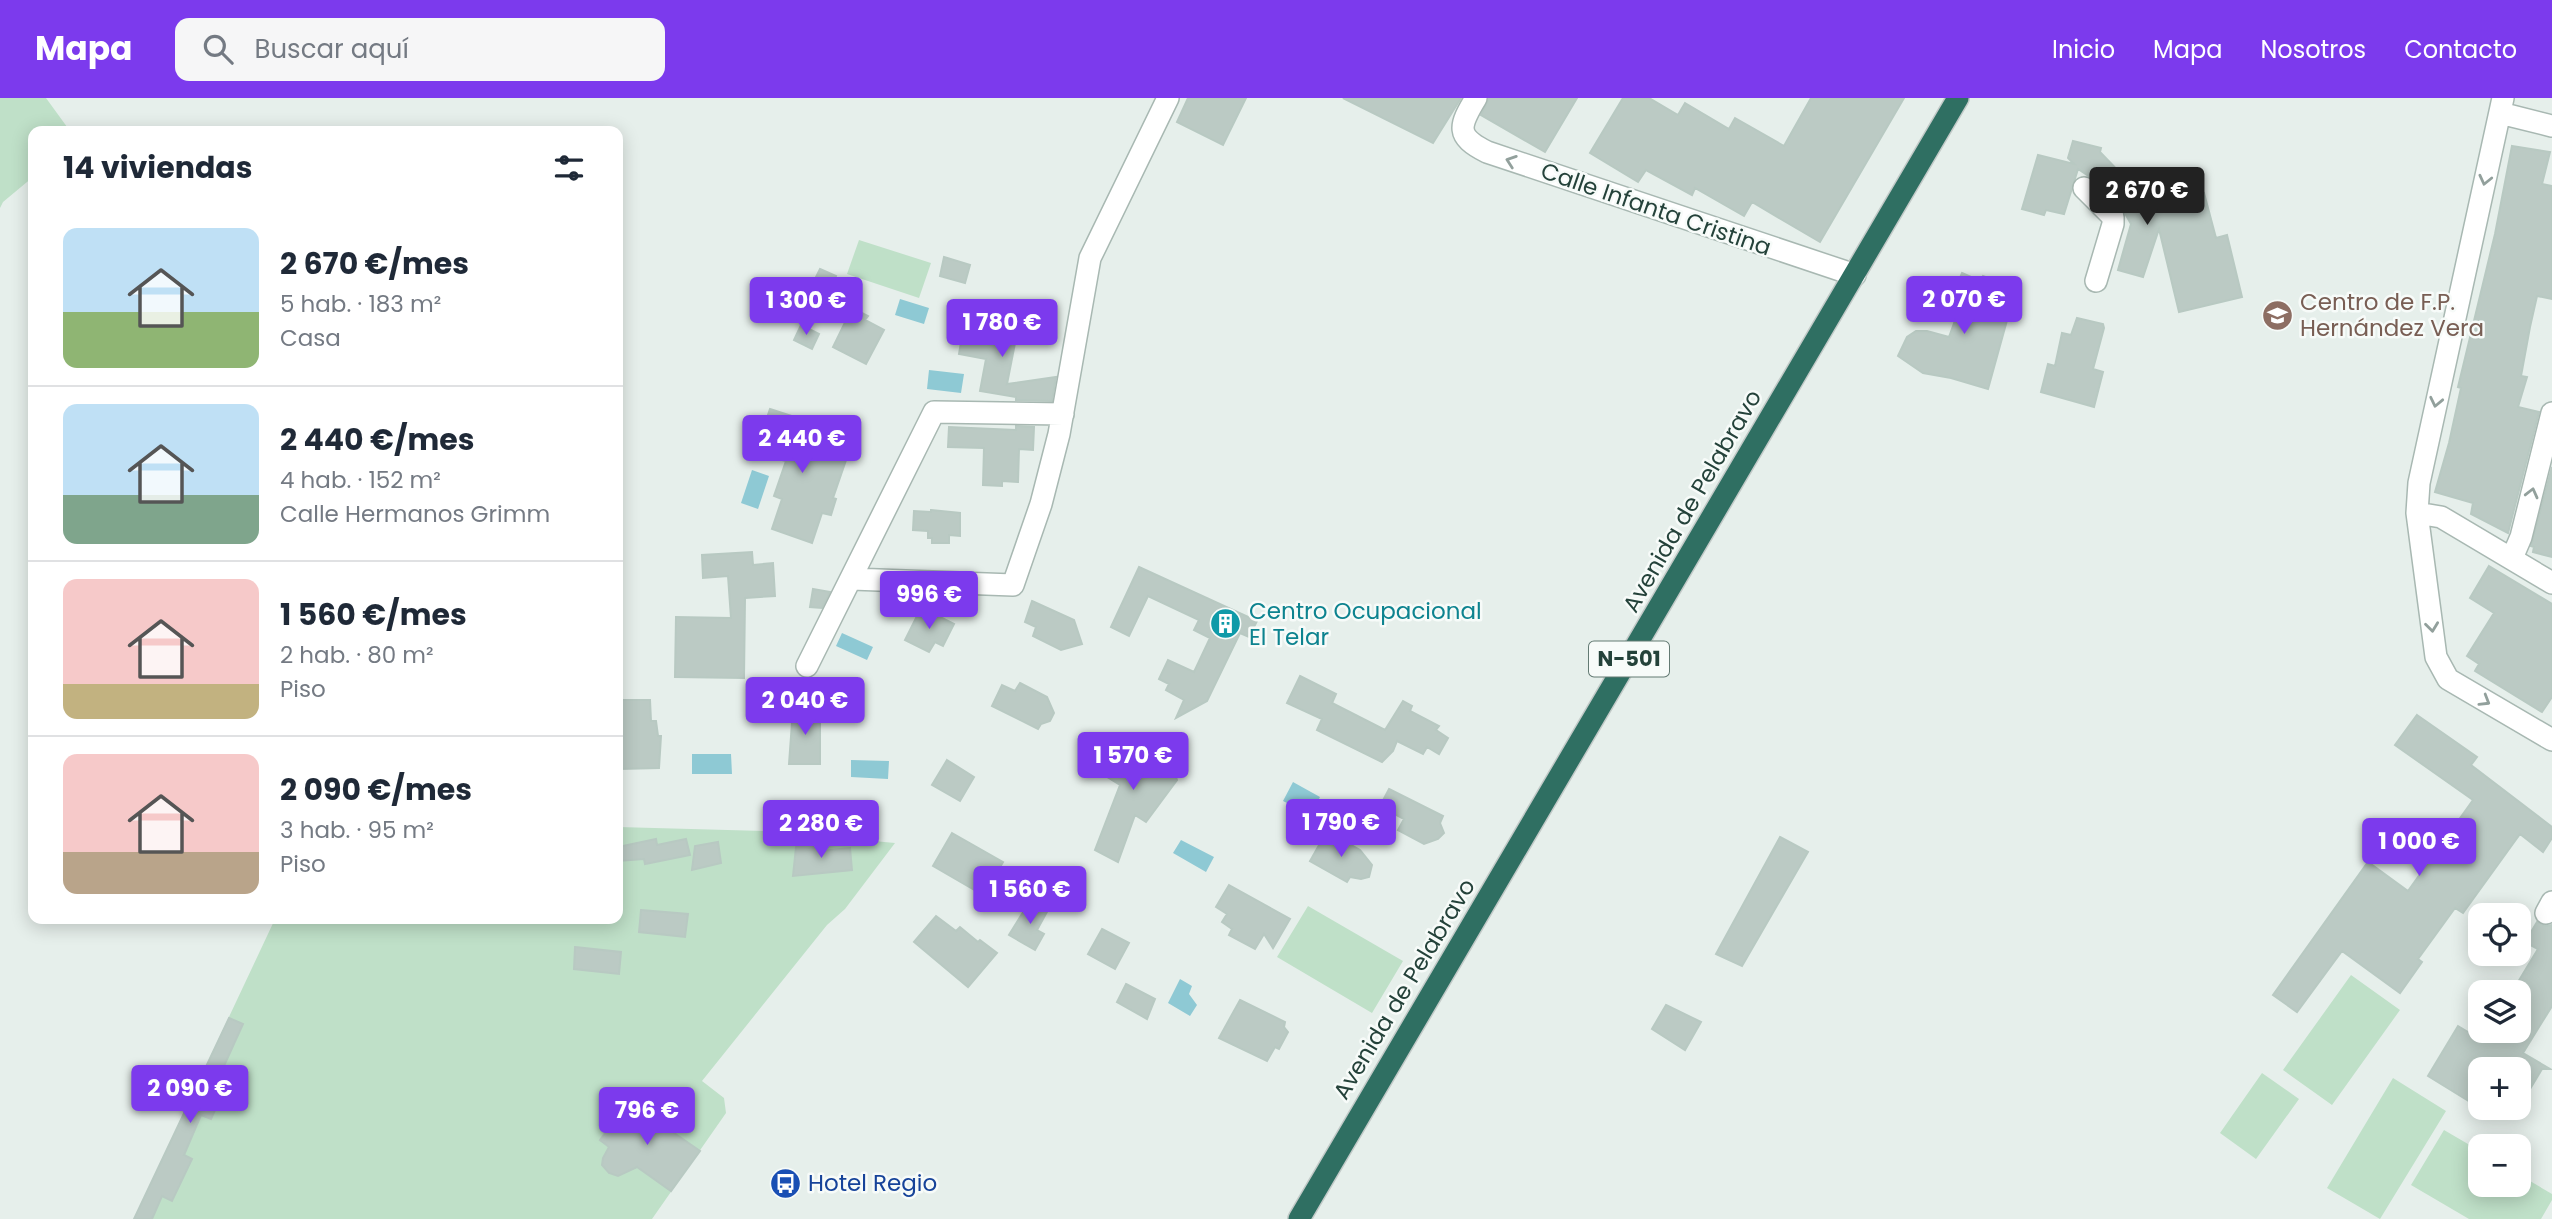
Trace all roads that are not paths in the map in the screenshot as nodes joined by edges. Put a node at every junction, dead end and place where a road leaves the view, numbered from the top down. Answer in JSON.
{"nodes":[{"id":1,"x":1168,"y":98,"type":"edge"},
{"id":2,"x":1476,"y":98,"type":"edge"},
{"id":3,"x":1958,"y":98,"type":"edge"},
{"id":4,"x":2501,"y":106,"type":"edge"},
{"id":5,"x":2552,"y":126,"type":"edge"},
{"id":6,"x":2084,"y":188,"type":"dead end"},
{"id":7,"x":1855,"y":275,"type":"junction"},
{"id":8,"x":2096,"y":281,"type":"dead end"},
{"id":9,"x":2552,"y":413,"type":"edge"},
{"id":10,"x":1063,"y":414,"type":"junction"},
{"id":11,"x":2417,"y":513,"type":"junction"},
{"id":12,"x":2512,"y":558,"type":"junction"},
{"id":13,"x":852,"y":579,"type":"junction"},
{"id":14,"x":2552,"y":583,"type":"edge"},
{"id":15,"x":807,"y":666,"type":"dead end"},
{"id":16,"x":2552,"y":740,"type":"edge"},
{"id":17,"x":1299,"y":1219,"type":"edge"}],
"edges":[{"from":1,"to":10,"type":"street"},
{"from":7,"to":2,"type":"street","name":"Calle Infanta Cristina","one_way":true},
{"from":3,"to":7,"type":"highway","name":"Avenida de Pelabravo","number":"N-501"},
{"from":4,"to":5,"type":"street"},
{"from":4,"to":11,"type":"street","one_way":true},
{"from":6,"to":8,"type":"street"},
{"from":7,"to":17,"type":"highway","name":"Avenida de Pelabravo","number":"N-501"},
{"from":12,"to":9,"type":"street","one_way":true},
{"from":10,"to":13,"type":"street"},
{"from":10,"to":13,"type":"street"},
{"from":11,"to":12,"type":"street"},
{"from":11,"to":16,"type":"street","one_way":true},
{"from":12,"to":14,"type":"street"},
{"from":13,"to":15,"type":"street"}]}
